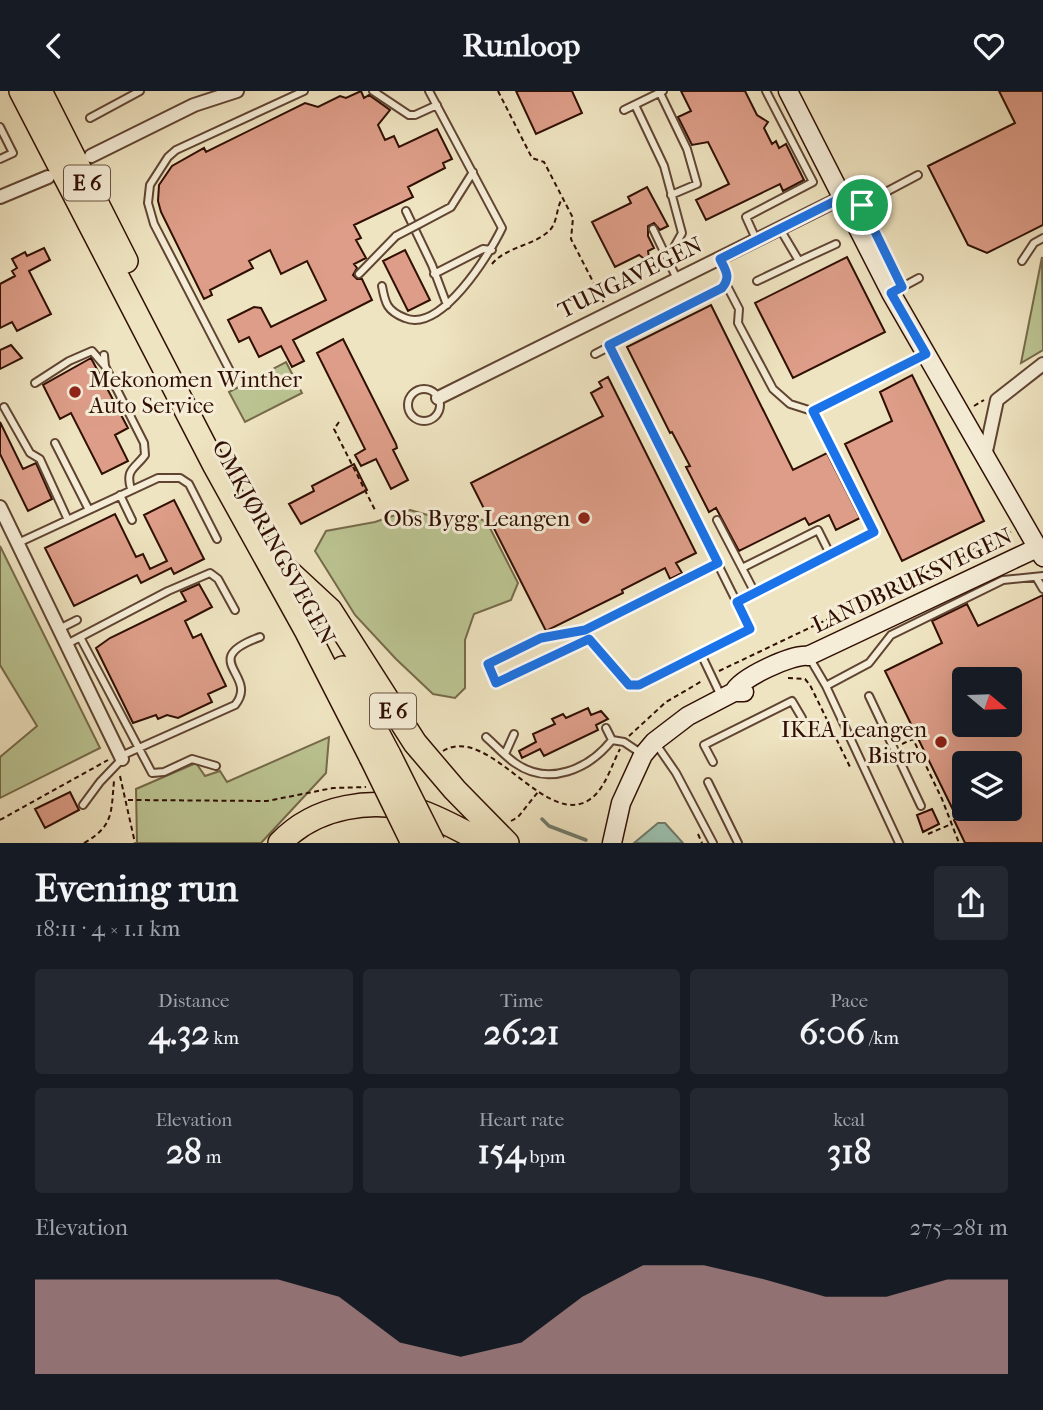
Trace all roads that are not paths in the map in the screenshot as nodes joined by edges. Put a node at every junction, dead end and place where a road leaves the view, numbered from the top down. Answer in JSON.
{"nodes":[{"id":1,"x":21,"y":91,"type":"edge"},
{"id":2,"x":40,"y":91,"type":"edge"},
{"id":3,"x":140,"y":91,"type":"edge"},
{"id":4,"x":237,"y":91,"type":"edge"},
{"id":5,"x":304,"y":91,"type":"edge"},
{"id":6,"x":373,"y":91,"type":"edge"},
{"id":7,"x":429,"y":91,"type":"edge"},
{"id":8,"x":766,"y":91,"type":"edge"},
{"id":9,"x":788,"y":91,"type":"edge"},
{"id":10,"x":662,"y":92,"type":"edge"},
{"id":11,"x":437,"y":105,"type":"junction"},
{"id":12,"x":635,"y":105,"type":"junction"},
{"id":13,"x":624,"y":110,"type":"dead end"},
{"id":14,"x":90,"y":118,"type":"dead end"},
{"id":15,"x":0,"y":127,"type":"edge"},
{"id":16,"x":90,"y":156,"type":"dead end"},
{"id":17,"x":0,"y":159,"type":"edge"},
{"id":18,"x":473,"y":172,"type":"junction"},
{"id":19,"x":918,"y":175,"type":"dead end"},
{"id":20,"x":48,"y":177,"type":"dead end"},
{"id":21,"x":671,"y":195,"type":"junction"},
{"id":22,"x":0,"y":197,"type":"edge"},
{"id":23,"x":847,"y":204,"type":"junction"},
{"id":24,"x":406,"y":211,"type":"dead end"},
{"id":25,"x":653,"y":229,"type":"dead end"},
{"id":26,"x":780,"y":229,"type":"junction"},
{"id":27,"x":1043,"y":238,"type":"edge"},
{"id":28,"x":757,"y":240,"type":"junction"},
{"id":29,"x":836,"y":244,"type":"dead end"},
{"id":30,"x":492,"y":250,"type":"junction"},
{"id":31,"x":668,"y":258,"type":"junction"},
{"id":32,"x":720,"y":259,"type":"junction"},
{"id":33,"x":799,"y":261,"type":"junction"},
{"id":34,"x":1022,"y":261,"type":"dead end"},
{"id":35,"x":359,"y":274,"type":"dead end"},
{"id":36,"x":434,"y":274,"type":"junction"},
{"id":37,"x":919,"y":278,"type":"dead end"},
{"id":38,"x":678,"y":281,"type":"junction"},
{"id":39,"x":757,"y":281,"type":"dead end"},
{"id":40,"x":726,"y":284,"type":"junction"},
{"id":41,"x":382,"y":286,"type":"dead end"},
{"id":42,"x":891,"y":293,"type":"junction"},
{"id":43,"x":447,"y":305,"type":"junction"},
{"id":44,"x":609,"y":345,"type":"junction"},
{"id":45,"x":595,"y":353,"type":"dead end"},
{"id":46,"x":926,"y":354,"type":"junction"},
{"id":47,"x":104,"y":355,"type":"dead end"},
{"id":48,"x":1043,"y":364,"type":"edge"},
{"id":49,"x":105,"y":366,"type":"junction"},
{"id":50,"x":229,"y":369,"type":"dead end"},
{"id":51,"x":35,"y":383,"type":"dead end"},
{"id":52,"x":438,"y":398,"type":"junction"},
{"id":53,"x":4,"y":407,"type":"dead end"},
{"id":54,"x":813,"y":411,"type":"junction"},
{"id":55,"x":55,"y":443,"type":"dead end"},
{"id":56,"x":985,"y":456,"type":"junction"},
{"id":57,"x":131,"y":489,"type":"junction"},
{"id":58,"x":120,"y":495,"type":"junction"},
{"id":59,"x":0,"y":507,"type":"edge"},
{"id":60,"x":89,"y":510,"type":"junction"},
{"id":61,"x":68,"y":520,"type":"junction"},
{"id":62,"x":132,"y":520,"type":"dead end"},
{"id":63,"x":717,"y":520,"type":"dead end"},
{"id":64,"x":216,"y":539,"type":"dead end"},
{"id":65,"x":18,"y":543,"type":"junction"},
{"id":66,"x":1041,"y":550,"type":"edge"},
{"id":67,"x":830,"y":554,"type":"junction"},
{"id":68,"x":718,"y":563,"type":"junction"},
{"id":69,"x":742,"y":568,"type":"junction"},
{"id":70,"x":289,"y":572,"type":"junction"},
{"id":71,"x":1040,"y":576,"type":"edge"},
{"id":72,"x":1043,"y":589,"type":"edge"},
{"id":73,"x":755,"y":593,"type":"junction"},
{"id":74,"x":737,"y":602,"type":"junction"},
{"id":75,"x":235,"y":610,"type":"dead end"},
{"id":76,"x":77,"y":620,"type":"dead end"},
{"id":77,"x":59,"y":629,"type":"junction"},
{"id":78,"x":585,"y":630,"type":"junction"},
{"id":79,"x":80,"y":637,"type":"junction"},
{"id":80,"x":260,"y":637,"type":"dead end"},
{"id":81,"x":589,"y":639,"type":"junction"},
{"id":82,"x":67,"y":644,"type":"junction"},
{"id":83,"x":701,"y":654,"type":"junction"},
{"id":84,"x":808,"y":656,"type":"junction"},
{"id":85,"x":826,"y":686,"type":"junction"},
{"id":86,"x":728,"y":694,"type":"junction"},
{"id":87,"x":869,"y":697,"type":"dead end"},
{"id":88,"x":802,"y":717,"type":"dead end"},
{"id":89,"x":606,"y":728,"type":"dead end"},
{"id":90,"x":514,"y":734,"type":"dead end"},
{"id":91,"x":486,"y":737,"type":"dead end"},
{"id":92,"x":612,"y":740,"type":"junction"},
{"id":93,"x":140,"y":748,"type":"junction"},
{"id":94,"x":649,"y":749,"type":"junction"},
{"id":95,"x":505,"y":754,"type":"junction"},
{"id":96,"x":380,"y":756,"type":"junction"},
{"id":97,"x":118,"y":760,"type":"junction"},
{"id":98,"x":713,"y":762,"type":"dead end"},
{"id":99,"x":216,"y":766,"type":"dead end"},
{"id":100,"x":708,"y":782,"type":"dead end"},
{"id":101,"x":83,"y":805,"type":"dead end"},
{"id":102,"x":921,"y":806,"type":"dead end"},
{"id":103,"x":279,"y":843,"type":"edge"},
{"id":104,"x":303,"y":843,"type":"edge"},
{"id":105,"x":413,"y":843,"type":"edge"},
{"id":106,"x":433,"y":843,"type":"edge"},
{"id":107,"x":461,"y":843,"type":"edge"},
{"id":108,"x":485,"y":843,"type":"edge"},
{"id":109,"x":507,"y":843,"type":"edge"},
{"id":110,"x":603,"y":843,"type":"edge"},
{"id":111,"x":612,"y":843,"type":"edge"},
{"id":112,"x":713,"y":843,"type":"edge"},
{"id":113,"x":738,"y":843,"type":"edge"},
{"id":114,"x":899,"y":843,"type":"edge"}],
"edges":[{"from":1,"to":96,"type":"highway","name":"OMKJØRINGSVEGEN","number":"E 6"},
{"from":2,"to":70,"type":"highway","name":"OMKJØRINGSVEGEN","number":"E 6"},
{"from":3,"to":14,"type":"lane"},
{"from":4,"to":16,"type":"street"},
{"from":5,"to":50,"type":"lane"},
{"from":6,"to":11,"type":"lane"},
{"from":7,"to":11,"type":"lane"},
{"from":8,"to":28,"type":"lane"},
{"from":9,"to":23,"type":"street"},
{"from":10,"to":12,"type":"lane"},
{"from":10,"to":21,"type":"lane"},
{"from":11,"to":18,"type":"lane"},
{"from":12,"to":13,"type":"lane"},
{"from":12,"to":21,"type":"lane"},
{"from":15,"to":17,"type":"lane"},
{"from":18,"to":30,"type":"lane"},
{"from":18,"to":35,"type":"lane","bridge":true},
{"from":19,"to":23,"type":"lane"},
{"from":20,"to":22,"type":"street"},
{"from":21,"to":31,"type":"lane"},
{"from":23,"to":26,"type":"street","name":"TUNGAVEGEN"},
{"from":23,"to":42,"type":"street"},
{"from":24,"to":36,"type":"lane"},
{"from":25,"to":31,"type":"lane"},
{"from":26,"to":28,"type":"street","name":"TUNGAVEGEN"},
{"from":26,"to":33,"type":"lane"},
{"from":27,"to":34,"type":"lane"},
{"from":28,"to":32,"type":"street","name":"TUNGAVEGEN"},
{"from":29,"to":33,"type":"lane"},
{"from":30,"to":36,"type":"lane"},
{"from":30,"to":43,"type":"lane"},
{"from":31,"to":38,"type":"lane"},
{"from":32,"to":38,"type":"street","name":"TUNGAVEGEN"},
{"from":32,"to":40,"type":"lane"},
{"from":33,"to":39,"type":"lane"},
{"from":36,"to":43,"type":"lane"},
{"from":37,"to":42,"type":"lane"},
{"from":38,"to":52,"type":"street","name":"TUNGAVEGEN"},
{"from":40,"to":44,"type":"lane"},
{"from":40,"to":54,"type":"lane"},
{"from":41,"to":43,"type":"lane"},
{"from":42,"to":46,"type":"street"},
{"from":44,"to":45,"type":"lane"},
{"from":44,"to":68,"type":"lane"},
{"from":46,"to":54,"type":"lane"},
{"from":46,"to":56,"type":"street"},
{"from":47,"to":49,"type":"lane"},
{"from":48,"to":56,"type":"street"},
{"from":49,"to":51,"type":"lane"},
{"from":49,"to":57,"type":"lane"},
{"from":52,"to":52,"type":"lane"},
{"from":53,"to":61,"type":"lane"},
{"from":54,"to":67,"type":"lane"},
{"from":55,"to":60,"type":"lane"},
{"from":56,"to":66,"type":"street"},
{"from":57,"to":58,"type":"lane"},
{"from":57,"to":64,"type":"lane"},
{"from":58,"to":60,"type":"lane"},
{"from":58,"to":62,"type":"lane"},
{"from":59,"to":65,"type":"street"},
{"from":60,"to":61,"type":"lane"},
{"from":61,"to":65,"type":"lane"},
{"from":63,"to":69,"type":"lane"},
{"from":65,"to":77,"type":"street"},
{"from":66,"to":84,"type":"street","name":"LANDBRUKSVEGEN"},
{"from":67,"to":69,"type":"lane"},
{"from":67,"to":73,"type":"lane"},
{"from":68,"to":74,"type":"lane"},
{"from":68,"to":78,"type":"lane"},
{"from":69,"to":73,"type":"lane"},
{"from":70,"to":96,"type":"highway","name":"OMKJØRINGSVEGEN","number":"E 6"},
{"from":70,"to":109,"type":"highway","number":"E 6"},
{"from":71,"to":72,"type":"lane"},
{"from":71,"to":85,"type":"lane"},
{"from":73,"to":74,"type":"lane"},
{"from":74,"to":83,"type":"lane"},
{"from":75,"to":79,"type":"lane"},
{"from":76,"to":77,"type":"lane"},
{"from":77,"to":82,"type":"street"},
{"from":78,"to":81,"type":"lane"},
{"from":78,"to":81,"type":"lane"},
{"from":79,"to":82,"type":"lane"},
{"from":79,"to":93,"type":"lane"},
{"from":80,"to":93,"type":"lane"},
{"from":81,"to":83,"type":"lane"},
{"from":82,"to":97,"type":"street"},
{"from":83,"to":86,"type":"lane"},
{"from":84,"to":85,"type":"lane"},
{"from":84,"to":86,"type":"street","name":"LANDBRUKSVEGEN"},
{"from":85,"to":114,"type":"lane"},
{"from":86,"to":94,"type":"street","name":"LANDBRUKSVEGEN"},
{"from":87,"to":102,"type":"lane"},
{"from":88,"to":98,"type":"lane"},
{"from":89,"to":92,"type":"lane"},
{"from":90,"to":95,"type":"lane"},
{"from":91,"to":95,"type":"lane"},
{"from":92,"to":94,"type":"lane"},
{"from":92,"to":95,"type":"lane"},
{"from":93,"to":97,"type":"lane"},
{"from":93,"to":99,"type":"lane"},
{"from":94,"to":110,"type":"street","name":"LANDBRUKSVEGEN"},
{"from":94,"to":111,"type":"street","name":"LANDBRUKSVEGEN"},
{"from":94,"to":112,"type":"lane"},
{"from":96,"to":105,"type":"highway","name":"OMKJØRINGSVEGEN","number":"E 6","bridge":true},
{"from":96,"to":106,"type":"highway","name":"OMKJØRINGSVEGEN","number":"E 6","bridge":true},
{"from":97,"to":101,"type":"lane"},
{"from":100,"to":113,"type":"lane"},
{"from":103,"to":108,"type":"highway"},
{"from":104,"to":107,"type":"highway"}]}
